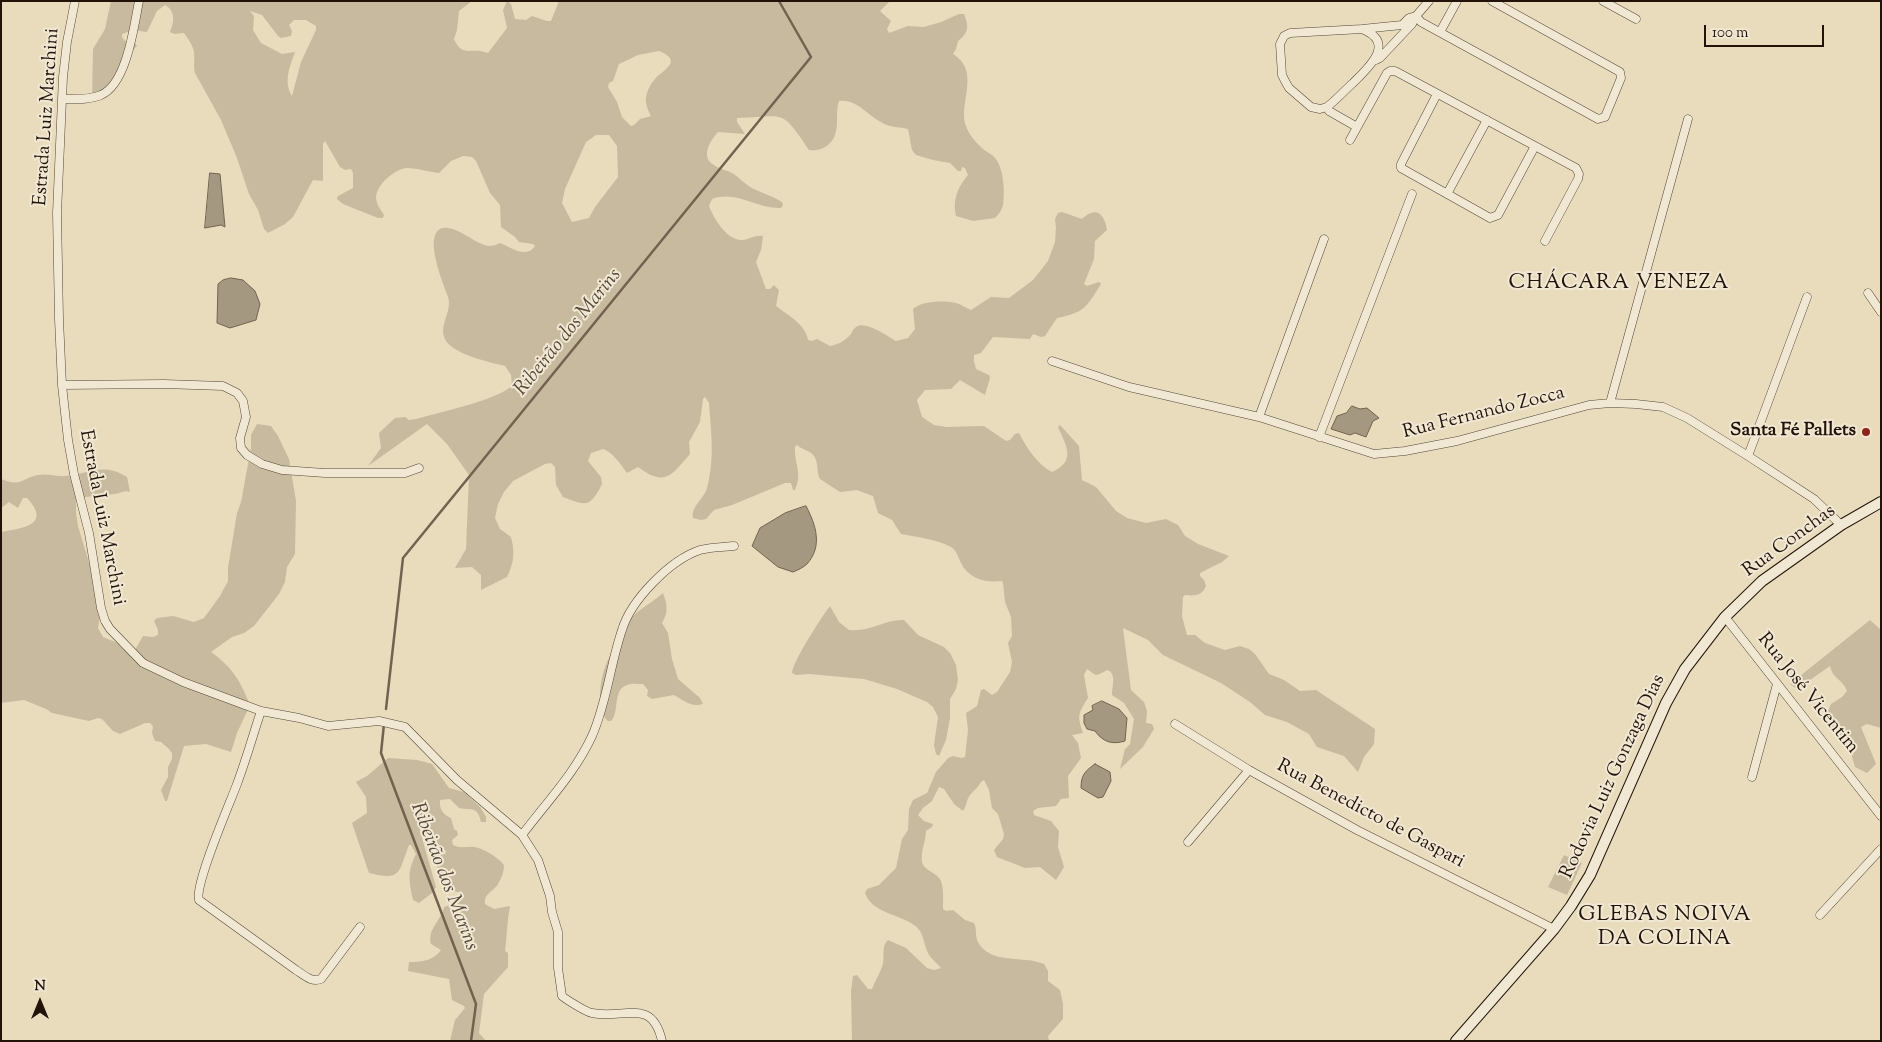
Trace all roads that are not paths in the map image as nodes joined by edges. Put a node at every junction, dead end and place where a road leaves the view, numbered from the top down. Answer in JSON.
{"nodes":[{"id":1,"x":75,"y":1,"type":"edge"},
{"id":2,"x":139,"y":1,"type":"edge"},
{"id":3,"x":1429,"y":1,"type":"edge"},
{"id":4,"x":1457,"y":1,"type":"edge"},
{"id":5,"x":1492,"y":1,"type":"edge"},
{"id":6,"x":1603,"y":1,"type":"edge"},
{"id":7,"x":1416,"y":16,"type":"junction"},
{"id":8,"x":1636,"y":19,"type":"dead end"},
{"id":9,"x":1362,"y":29,"type":"junction"},
{"id":10,"x":1440,"y":32,"type":"junction"},
{"id":11,"x":1375,"y":60,"type":"junction"},
{"id":12,"x":1438,"y":94,"type":"junction"},
{"id":13,"x":62,"y":99,"type":"junction"},
{"id":14,"x":1327,"y":107,"type":"junction"},
{"id":15,"x":1688,"y":119,"type":"dead end"},
{"id":16,"x":1486,"y":120,"type":"junction"},
{"id":17,"x":1358,"y":127,"type":"junction"},
{"id":18,"x":1350,"y":140,"type":"dead end"},
{"id":19,"x":1535,"y":146,"type":"junction"},
{"id":20,"x":1412,"y":194,"type":"dead end"},
{"id":21,"x":1447,"y":194,"type":"junction"},
{"id":22,"x":1324,"y":239,"type":"dead end"},
{"id":23,"x":1546,"y":241,"type":"dead end"},
{"id":24,"x":1868,"y":293,"type":"dead end"},
{"id":25,"x":1807,"y":297,"type":"dead end"},
{"id":26,"x":1881,"y":312,"type":"edge"},
{"id":27,"x":1052,"y":361,"type":"dead end"},
{"id":28,"x":62,"y":385,"type":"junction"},
{"id":29,"x":1610,"y":403,"type":"junction"},
{"id":30,"x":1259,"y":417,"type":"junction"},
{"id":31,"x":1319,"y":437,"type":"junction"},
{"id":32,"x":1748,"y":456,"type":"junction"},
{"id":33,"x":419,"y":468,"type":"dead end"},
{"id":34,"x":1881,"y":502,"type":"edge"},
{"id":35,"x":1841,"y":525,"type":"junction"},
{"id":36,"x":734,"y":546,"type":"dead end"},
{"id":37,"x":1724,"y":617,"type":"junction"},
{"id":38,"x":1777,"y":684,"type":"junction"},
{"id":39,"x":261,"y":711,"type":"junction"},
{"id":40,"x":1175,"y":724,"type":"dead end"},
{"id":41,"x":1249,"y":770,"type":"junction"},
{"id":42,"x":1752,"y":777,"type":"dead end"},
{"id":43,"x":1881,"y":816,"type":"edge"},
{"id":44,"x":522,"y":835,"type":"junction"},
{"id":45,"x":1188,"y":842,"type":"dead end"},
{"id":46,"x":1881,"y":848,"type":"edge"},
{"id":47,"x":1820,"y":915,"type":"dead end"},
{"id":48,"x":360,"y":927,"type":"dead end"},
{"id":49,"x":1554,"y":929,"type":"junction"},
{"id":50,"x":662,"y":1041,"type":"edge"},
{"id":51,"x":1456,"y":1041,"type":"edge"}],
"edges":[{"from":1,"to":13,"type":"street","name":"Estrada Luiz Marchini"},
{"from":2,"to":13,"type":"street"},
{"from":3,"to":7,"type":"street"},
{"from":4,"to":10,"type":"street"},
{"from":5,"to":10,"type":"street"},
{"from":6,"to":8,"type":"street"},
{"from":7,"to":9,"type":"street"},
{"from":7,"to":10,"type":"street"},
{"from":7,"to":11,"type":"street"},
{"from":9,"to":11,"type":"street"},
{"from":9,"to":14,"type":"street"},
{"from":11,"to":14,"type":"street"},
{"from":12,"to":16,"type":"street"},
{"from":12,"to":17,"type":"street"},
{"from":12,"to":21,"type":"street"},
{"from":13,"to":28,"type":"street","name":"Estrada Luiz Marchini"},
{"from":14,"to":17,"type":"street"},
{"from":15,"to":29,"type":"street"},
{"from":16,"to":19,"type":"street"},
{"from":16,"to":21,"type":"street"},
{"from":17,"to":18,"type":"street"},
{"from":19,"to":21,"type":"street"},
{"from":19,"to":23,"type":"street"},
{"from":20,"to":31,"type":"street"},
{"from":22,"to":30,"type":"street"},
{"from":24,"to":26,"type":"street"},
{"from":25,"to":32,"type":"street"},
{"from":27,"to":30,"type":"street","name":"Rua Fernando Zocca"},
{"from":28,"to":33,"type":"street"},
{"from":28,"to":39,"type":"street","name":"Estrada Luiz Marchini"},
{"from":29,"to":31,"type":"street","name":"Rua Fernando Zocca"},
{"from":29,"to":32,"type":"street","name":"Rua Fernando Zocca"},
{"from":30,"to":31,"type":"street","name":"Rua Fernando Zocca"},
{"from":32,"to":35,"type":"street","name":"Rua Fernando Zocca"},
{"from":34,"to":35,"type":"main road","name":"Rua Conchas"},
{"from":35,"to":37,"type":"main road","name":"Rua Conchas"},
{"from":36,"to":44,"type":"street"},
{"from":37,"to":38,"type":"street","name":"Rua José Vicentim"},
{"from":37,"to":49,"type":"main road","name":"Rodovia Luiz Gonzaga Dias"},
{"from":38,"to":42,"type":"street"},
{"from":38,"to":43,"type":"street","name":"Rua José Vicentim"},
{"from":39,"to":44,"type":"street","name":"Estrada Luiz Marchini"},
{"from":39,"to":48,"type":"street"},
{"from":40,"to":41,"type":"street","name":"Rua Benedicto de Gaspari"},
{"from":41,"to":45,"type":"street"},
{"from":41,"to":49,"type":"street","name":"Rua Benedicto de Gaspari"},
{"from":44,"to":50,"type":"street","name":"Estrada Luiz Marchini"},
{"from":46,"to":47,"type":"street"},
{"from":49,"to":51,"type":"main road","name":"Rodovia Luiz Gonzaga Dias"}]}
